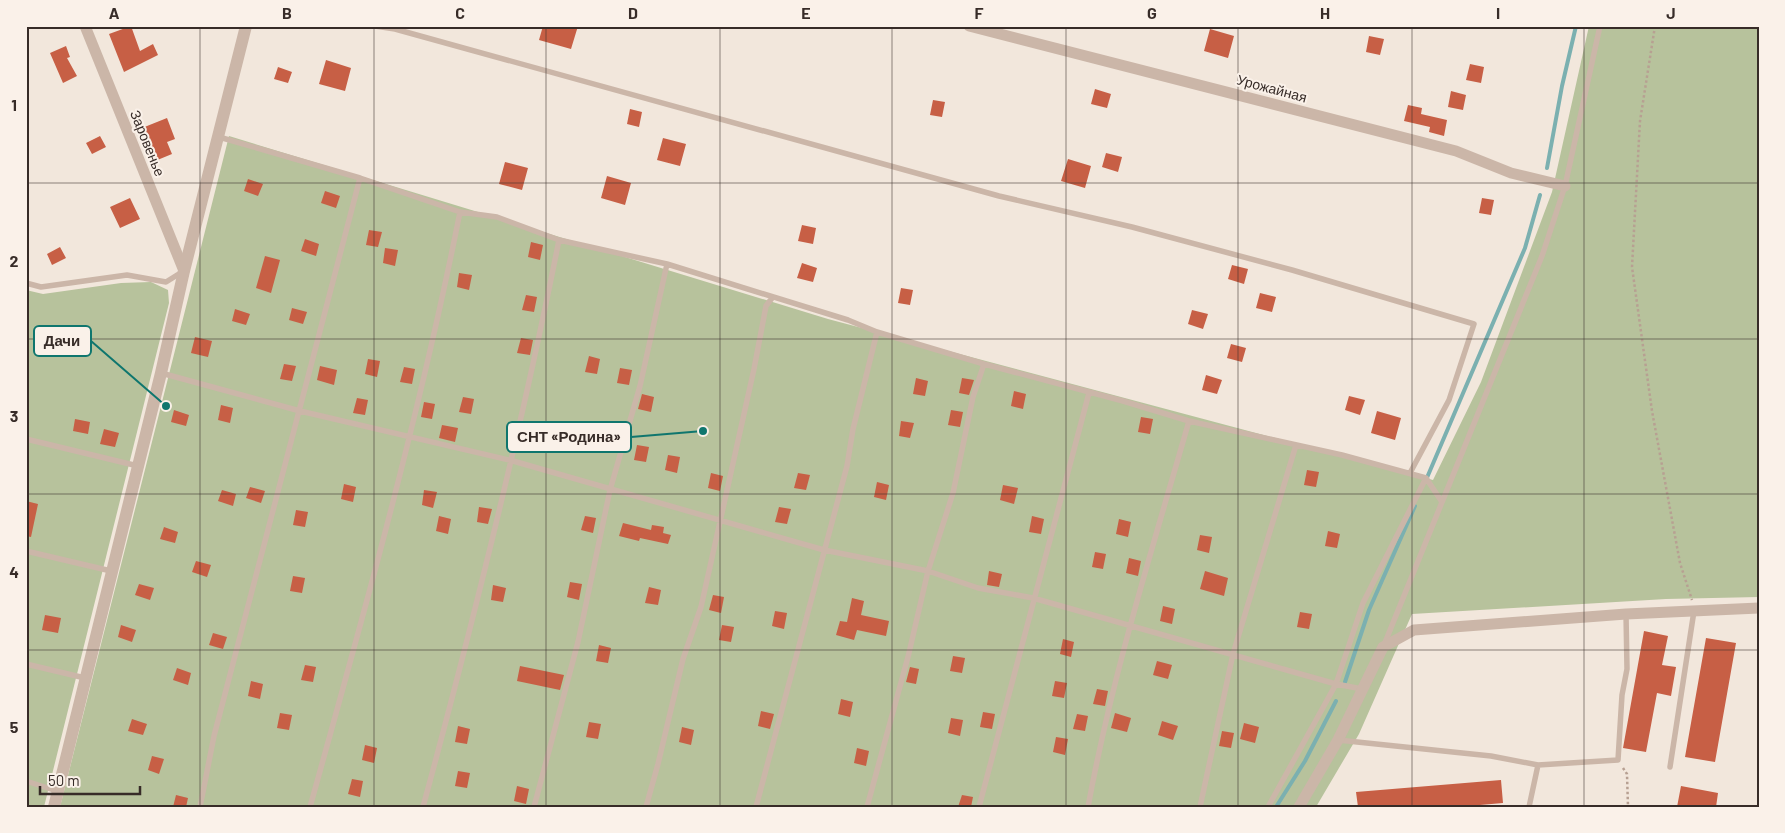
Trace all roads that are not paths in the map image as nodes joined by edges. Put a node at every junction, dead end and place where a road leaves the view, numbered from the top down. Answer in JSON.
{"nodes":[{"id":1,"x":85,"y":26,"type":"edge"},
{"id":2,"x":246,"y":26,"type":"edge"},
{"id":3,"x":375,"y":26,"type":"edge"},
{"id":4,"x":969,"y":26,"type":"edge"},
{"id":5,"x":1600,"y":26,"type":"edge"},
{"id":6,"x":219,"y":137,"type":"junction"},
{"id":7,"x":360,"y":178,"type":"junction"},
{"id":8,"x":1565,"y":186,"type":"junction"},
{"id":9,"x":460,"y":212,"type":"junction"},
{"id":10,"x":559,"y":240,"type":"junction"},
{"id":11,"x":666,"y":264,"type":"junction"},
{"id":12,"x":184,"y":271,"type":"junction"},
{"id":13,"x":26,"y":283,"type":"edge"},
{"id":14,"x":772,"y":298,"type":"junction"},
{"id":15,"x":877,"y":332,"type":"junction"},
{"id":16,"x":984,"y":364,"type":"junction"},
{"id":17,"x":161,"y":373,"type":"junction"},
{"id":18,"x":1089,"y":393,"type":"junction"},
{"id":19,"x":300,"y":411,"type":"junction"},
{"id":20,"x":1189,"y":422,"type":"junction"},
{"id":21,"x":408,"y":437,"type":"junction"},
{"id":22,"x":26,"y":439,"type":"edge"},
{"id":23,"x":1296,"y":445,"type":"junction"},
{"id":24,"x":513,"y":461,"type":"junction"},
{"id":25,"x":138,"y":466,"type":"junction"},
{"id":26,"x":1410,"y":473,"type":"junction"},
{"id":27,"x":1426,"y":478,"type":"junction"},
{"id":28,"x":610,"y":490,"type":"junction"},
{"id":29,"x":1442,"y":502,"type":"junction"},
{"id":30,"x":720,"y":522,"type":"junction"},
{"id":31,"x":824,"y":550,"type":"junction"},
{"id":32,"x":26,"y":551,"type":"edge"},
{"id":33,"x":928,"y":571,"type":"junction"},
{"id":34,"x":112,"y":572,"type":"junction"},
{"id":35,"x":1033,"y":598,"type":"junction"},
{"id":36,"x":1759,"y":608,"type":"edge"},
{"id":37,"x":1695,"y":610,"type":"junction"},
{"id":38,"x":1626,"y":614,"type":"junction"},
{"id":39,"x":1129,"y":625,"type":"junction"},
{"id":40,"x":1383,"y":647,"type":"junction"},
{"id":41,"x":1233,"y":654,"type":"junction"},
{"id":42,"x":26,"y":664,"type":"edge"},
{"id":43,"x":85,"y":678,"type":"junction"},
{"id":44,"x":1336,"y":684,"type":"junction"},
{"id":45,"x":1363,"y":689,"type":"junction"},
{"id":46,"x":1338,"y":740,"type":"junction"},
{"id":47,"x":1538,"y":765,"type":"junction"},
{"id":48,"x":1670,"y":767,"type":"dead end"},
{"id":49,"x":26,"y":781,"type":"edge"},
{"id":50,"x":57,"y":791,"type":"junction"},
{"id":51,"x":54,"y":807,"type":"edge"},
{"id":52,"x":200,"y":807,"type":"edge"},
{"id":53,"x":310,"y":807,"type":"edge"},
{"id":54,"x":423,"y":807,"type":"edge"},
{"id":55,"x":534,"y":807,"type":"edge"},
{"id":56,"x":646,"y":807,"type":"edge"},
{"id":57,"x":756,"y":807,"type":"edge"},
{"id":58,"x":866,"y":807,"type":"edge"},
{"id":59,"x":979,"y":807,"type":"edge"},
{"id":60,"x":1088,"y":807,"type":"edge"},
{"id":61,"x":1200,"y":807,"type":"edge"},
{"id":62,"x":1268,"y":807,"type":"edge"},
{"id":63,"x":1298,"y":807,"type":"edge"},
{"id":64,"x":1529,"y":807,"type":"edge"}],
"edges":[{"from":1,"to":12,"type":"street","name":"Заровенье"},
{"from":2,"to":6,"type":"street"},
{"from":3,"to":26,"type":"lane"},
{"from":4,"to":8,"type":"street","name":"Урожайная"},
{"from":5,"to":8,"type":"lane"},
{"from":6,"to":7,"type":"lane"},
{"from":6,"to":12,"type":"street"},
{"from":7,"to":9,"type":"lane"},
{"from":7,"to":19,"type":"lane"},
{"from":8,"to":29,"type":"lane"},
{"from":9,"to":10,"type":"lane"},
{"from":9,"to":21,"type":"lane"},
{"from":10,"to":11,"type":"lane"},
{"from":10,"to":24,"type":"lane"},
{"from":11,"to":14,"type":"lane"},
{"from":11,"to":28,"type":"lane"},
{"from":12,"to":13,"type":"lane"},
{"from":12,"to":17,"type":"street"},
{"from":14,"to":15,"type":"lane"},
{"from":14,"to":30,"type":"lane"},
{"from":15,"to":16,"type":"lane"},
{"from":15,"to":31,"type":"lane"},
{"from":16,"to":18,"type":"lane"},
{"from":16,"to":33,"type":"lane"},
{"from":17,"to":19,"type":"lane"},
{"from":17,"to":25,"type":"street"},
{"from":18,"to":20,"type":"lane"},
{"from":18,"to":35,"type":"lane"},
{"from":19,"to":21,"type":"lane"},
{"from":19,"to":52,"type":"lane"},
{"from":20,"to":23,"type":"lane"},
{"from":20,"to":39,"type":"lane"},
{"from":21,"to":24,"type":"lane"},
{"from":21,"to":53,"type":"lane"},
{"from":22,"to":25,"type":"lane"},
{"from":23,"to":26,"type":"lane"},
{"from":23,"to":41,"type":"lane"},
{"from":24,"to":28,"type":"lane"},
{"from":24,"to":54,"type":"lane"},
{"from":25,"to":34,"type":"street"},
{"from":26,"to":27,"type":"lane"},
{"from":27,"to":29,"type":"lane"},
{"from":27,"to":44,"type":"lane"},
{"from":28,"to":30,"type":"lane"},
{"from":28,"to":55,"type":"lane"},
{"from":29,"to":40,"type":"lane"},
{"from":30,"to":31,"type":"lane"},
{"from":30,"to":56,"type":"lane"},
{"from":31,"to":33,"type":"lane"},
{"from":31,"to":57,"type":"lane"},
{"from":32,"to":34,"type":"lane"},
{"from":33,"to":35,"type":"lane"},
{"from":33,"to":58,"type":"lane"},
{"from":34,"to":43,"type":"street"},
{"from":35,"to":39,"type":"lane"},
{"from":35,"to":59,"type":"lane"},
{"from":36,"to":37,"type":"street"},
{"from":37,"to":38,"type":"street"},
{"from":37,"to":48,"type":"lane"},
{"from":38,"to":40,"type":"street"},
{"from":38,"to":47,"type":"lane"},
{"from":39,"to":41,"type":"lane"},
{"from":39,"to":60,"type":"lane"},
{"from":40,"to":45,"type":"street"},
{"from":41,"to":44,"type":"lane"},
{"from":41,"to":61,"type":"lane"},
{"from":42,"to":43,"type":"lane"},
{"from":43,"to":50,"type":"street"},
{"from":44,"to":45,"type":"lane"},
{"from":44,"to":62,"type":"lane"},
{"from":45,"to":46,"type":"street"},
{"from":46,"to":47,"type":"lane"},
{"from":46,"to":63,"type":"street"},
{"from":47,"to":64,"type":"lane"},
{"from":49,"to":50,"type":"lane"},
{"from":50,"to":51,"type":"street"}]}
